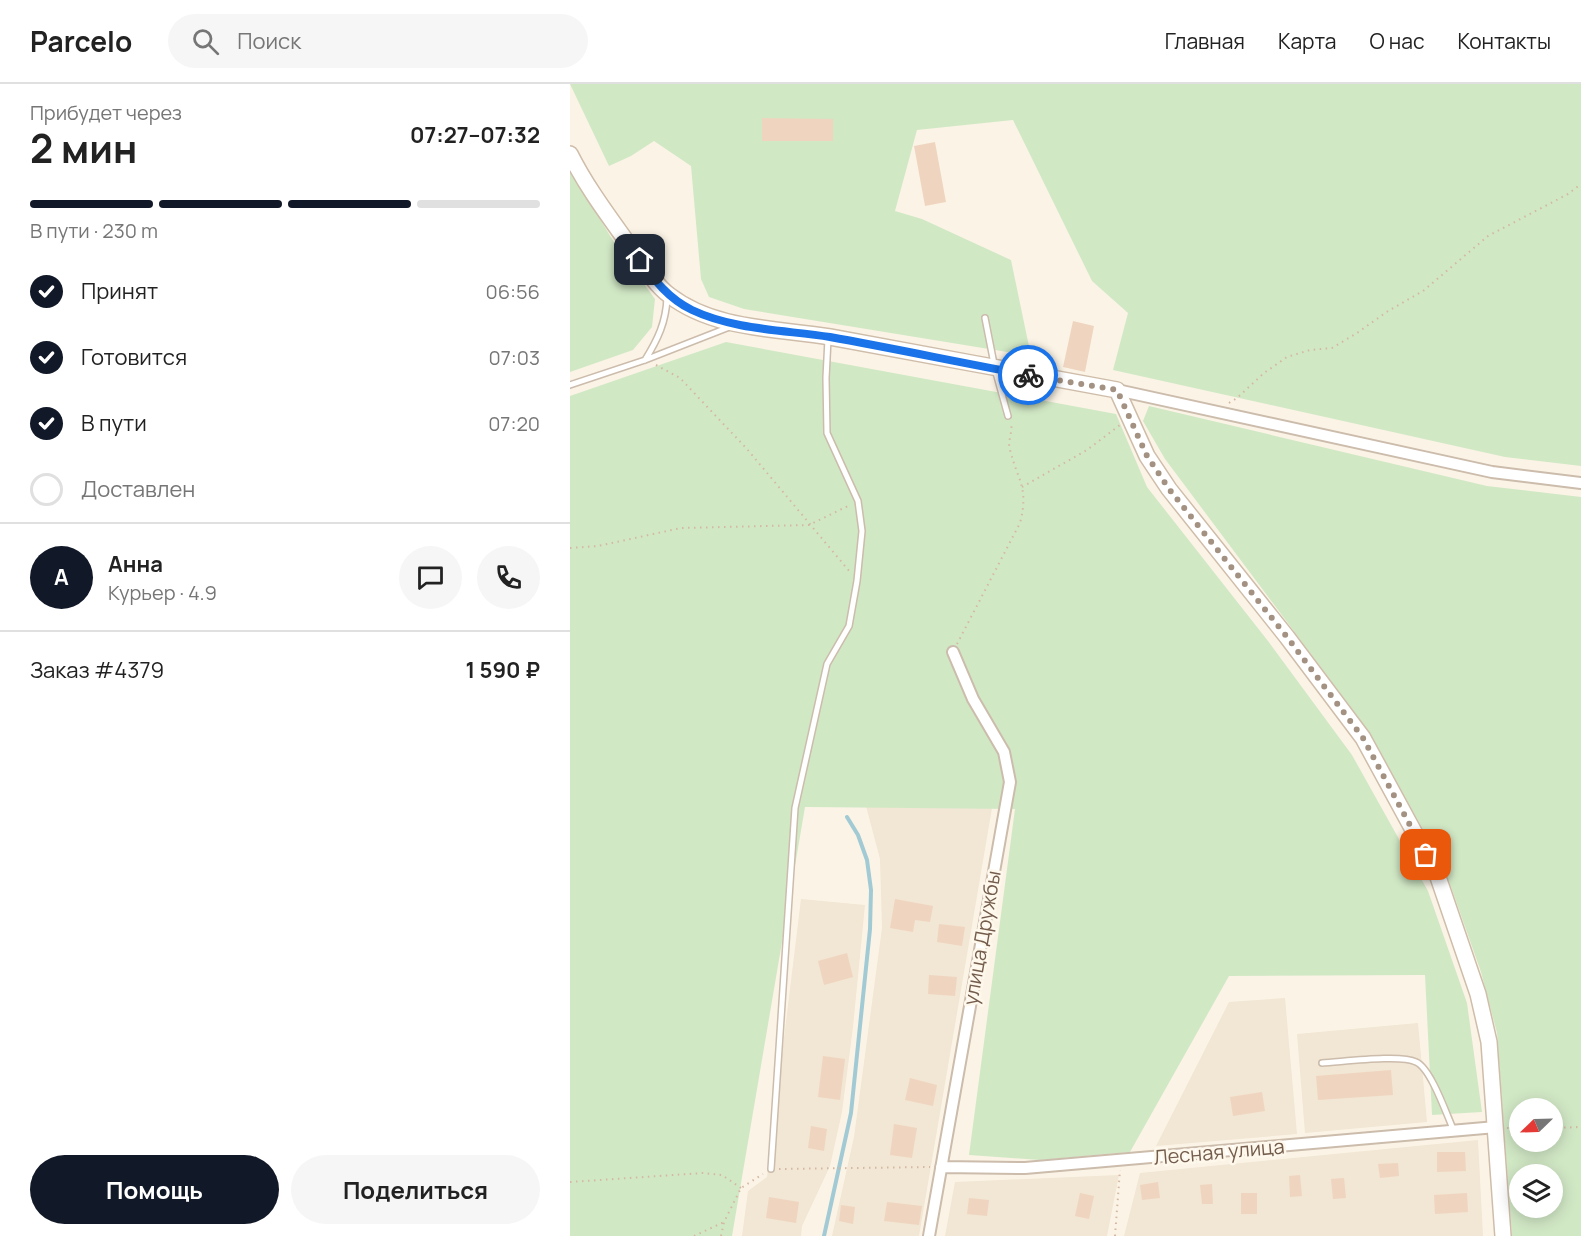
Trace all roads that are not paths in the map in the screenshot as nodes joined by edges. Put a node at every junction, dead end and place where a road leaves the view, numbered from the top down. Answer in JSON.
{"nodes":[{"id":1,"x":570,"y":154,"type":"edge"},
{"id":2,"x":667,"y":294,"type":"junction"},
{"id":3,"x":985,"y":318,"type":"dead end"},
{"id":4,"x":738,"y":324,"type":"junction"},
{"id":5,"x":829,"y":337,"type":"junction"},
{"id":6,"x":645,"y":360,"type":"junction"},
{"id":7,"x":995,"y":369,"type":"junction"},
{"id":8,"x":570,"y":385,"type":"edge"},
{"id":9,"x":1117,"y":390,"type":"junction"},
{"id":10,"x":1008,"y":416,"type":"road end"},
{"id":11,"x":1581,"y":483,"type":"edge"},
{"id":12,"x":953,"y":652,"type":"road end"},
{"id":13,"x":1322,"y":1064,"type":"dead end"},
{"id":14,"x":1496,"y":1127,"type":"junction"},
{"id":15,"x":1454,"y":1131,"type":"junction"},
{"id":16,"x":941,"y":1167,"type":"junction"},
{"id":17,"x":771,"y":1169,"type":"road end"},
{"id":18,"x":929,"y":1236,"type":"edge"},
{"id":19,"x":1503,"y":1236,"type":"edge"}],
"edges":[{"from":1,"to":2,"type":"street"},
{"from":2,"to":4,"type":"street"},
{"from":2,"to":6,"type":"lane"},
{"from":3,"to":7,"type":"lane"},
{"from":4,"to":5,"type":"street"},
{"from":4,"to":6,"type":"lane"},
{"from":5,"to":7,"type":"street"},
{"from":5,"to":17,"type":"lane"},
{"from":6,"to":8,"type":"lane"},
{"from":7,"to":9,"type":"street"},
{"from":7,"to":10,"type":"lane"},
{"from":9,"to":11,"type":"street"},
{"from":9,"to":14,"type":"street"},
{"from":12,"to":16,"type":"street","name":"улица Дружбы"},
{"from":13,"to":15,"type":"lane"},
{"from":14,"to":15,"type":"street","name":"Лесная улица"},
{"from":14,"to":19,"type":"street"},
{"from":15,"to":16,"type":"street","name":"Лесная улица"},
{"from":16,"to":18,"type":"street","name":"улица Дружбы"}]}
